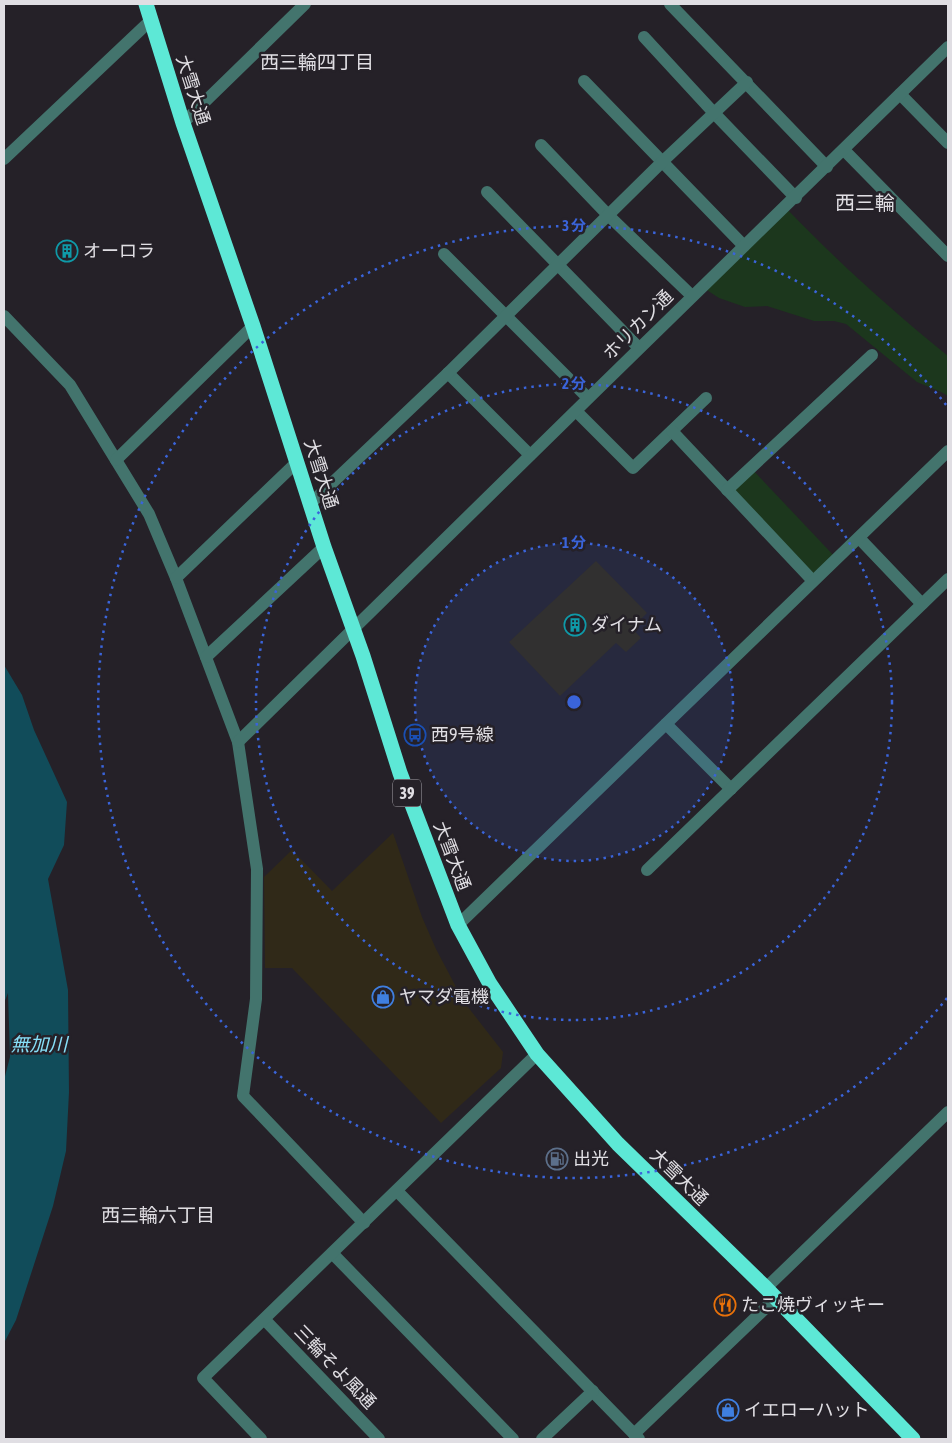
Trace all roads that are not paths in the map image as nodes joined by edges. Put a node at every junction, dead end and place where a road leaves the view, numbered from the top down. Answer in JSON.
{"nodes":[{"id":1,"x":146,"y":4,"type":"edge"},
{"id":2,"x":305,"y":4,"type":"edge"},
{"id":3,"x":670,"y":4,"type":"edge"},
{"id":4,"x":151,"y":20,"type":"junction"},
{"id":5,"x":644,"y":38,"type":"dead end"},
{"id":6,"x":948,"y":47,"type":"edge"},
{"id":7,"x":584,"y":82,"type":"dead end"},
{"id":8,"x":747,"y":82,"type":"junction"},
{"id":9,"x":900,"y":94,"type":"junction"},
{"id":10,"x":714,"y":114,"type":"junction"},
{"id":11,"x":183,"y":123,"type":"junction"},
{"id":12,"x":948,"y":143,"type":"edge"},
{"id":13,"x":541,"y":145,"type":"dead end"},
{"id":14,"x":844,"y":150,"type":"junction"},
{"id":15,"x":4,"y":160,"type":"edge"},
{"id":16,"x":662,"y":162,"type":"junction"},
{"id":17,"x":827,"y":167,"type":"junction"},
{"id":18,"x":486,"y":192,"type":"dead end"},
{"id":19,"x":796,"y":198,"type":"junction"},
{"id":20,"x":608,"y":215,"type":"junction"},
{"id":21,"x":744,"y":246,"type":"junction"},
{"id":22,"x":444,"y":254,"type":"dead end"},
{"id":23,"x":948,"y":256,"type":"edge"},
{"id":24,"x":558,"y":265,"type":"junction"},
{"id":25,"x":692,"y":296,"type":"junction"},
{"id":26,"x":4,"y":316,"type":"edge"},
{"id":27,"x":506,"y":316,"type":"junction"},
{"id":28,"x":253,"y":326,"type":"junction"},
{"id":29,"x":639,"y":348,"type":"junction"},
{"id":30,"x":872,"y":356,"type":"dead end"},
{"id":31,"x":448,"y":373,"type":"junction"},
{"id":32,"x":588,"y":398,"type":"junction"},
{"id":33,"x":706,"y":398,"type":"dead end"},
{"id":34,"x":576,"y":410,"type":"junction"},
{"id":35,"x":672,"y":431,"type":"junction"},
{"id":36,"x":948,"y":451,"type":"edge"},
{"id":37,"x":530,"y":455,"type":"junction"},
{"id":38,"x":116,"y":460,"type":"junction"},
{"id":39,"x":297,"y":462,"type":"junction"},
{"id":40,"x":727,"y":490,"type":"junction"},
{"id":41,"x":311,"y":503,"type":"junction"},
{"id":42,"x":860,"y":538,"type":"junction"},
{"id":43,"x":324,"y":547,"type":"junction"},
{"id":44,"x":176,"y":578,"type":"junction"},
{"id":45,"x":948,"y":579,"type":"edge"},
{"id":46,"x":813,"y":581,"type":"junction"},
{"id":47,"x":922,"y":604,"type":"junction"},
{"id":48,"x":353,"y":628,"type":"junction"},
{"id":49,"x":206,"y":657,"type":"junction"},
{"id":50,"x":666,"y":724,"type":"junction"},
{"id":51,"x":238,"y":742,"type":"junction"},
{"id":52,"x":730,"y":789,"type":"junction"},
{"id":53,"x":647,"y":870,"type":"dead end"},
{"id":54,"x":458,"y":925,"type":"junction"},
{"id":55,"x":537,"y":1054,"type":"junction"},
{"id":56,"x":948,"y":1112,"type":"edge"},
{"id":57,"x":397,"y":1191,"type":"junction"},
{"id":58,"x":364,"y":1223,"type":"junction"},
{"id":59,"x":332,"y":1254,"type":"junction"},
{"id":60,"x":771,"y":1293,"type":"junction"},
{"id":61,"x":264,"y":1320,"type":"junction"},
{"id":62,"x":593,"y":1391,"type":"junction"},
{"id":63,"x":636,"y":1437,"type":"edge"},
{"id":64,"x":259,"y":1439,"type":"edge"},
{"id":65,"x":379,"y":1439,"type":"edge"},
{"id":66,"x":513,"y":1439,"type":"edge"},
{"id":67,"x":542,"y":1439,"type":"edge"},
{"id":68,"x":913,"y":1439,"type":"edge"}],
"edges":[{"from":1,"to":4,"type":"highway","name":"大雪大通","number":"39"},
{"from":2,"to":11,"type":"street"},
{"from":3,"to":8,"type":"street"},
{"from":4,"to":11,"type":"highway","name":"大雪大通","number":"39"},
{"from":4,"to":15,"type":"street"},
{"from":5,"to":10,"type":"street"},
{"from":6,"to":9,"type":"street","name":"ホリカン通"},
{"from":7,"to":16,"type":"street"},
{"from":8,"to":10,"type":"street"},
{"from":8,"to":17,"type":"street"},
{"from":9,"to":12,"type":"street"},
{"from":9,"to":14,"type":"street","name":"ホリカン通"},
{"from":10,"to":16,"type":"street"},
{"from":10,"to":19,"type":"street"},
{"from":11,"to":28,"type":"highway","name":"大雪大通","number":"39"},
{"from":13,"to":20,"type":"street"},
{"from":14,"to":17,"type":"street","name":"ホリカン通"},
{"from":14,"to":23,"type":"street"},
{"from":16,"to":20,"type":"street"},
{"from":16,"to":21,"type":"street"},
{"from":17,"to":19,"type":"street","name":"ホリカン通"},
{"from":18,"to":24,"type":"street"},
{"from":19,"to":21,"type":"street","name":"ホリカン通"},
{"from":20,"to":24,"type":"street"},
{"from":20,"to":25,"type":"street"},
{"from":21,"to":25,"type":"street","name":"ホリカン通"},
{"from":22,"to":27,"type":"street"},
{"from":24,"to":27,"type":"street"},
{"from":24,"to":29,"type":"street"},
{"from":25,"to":29,"type":"street","name":"ホリカン通"},
{"from":26,"to":38,"type":"street"},
{"from":27,"to":31,"type":"street"},
{"from":27,"to":32,"type":"street"},
{"from":28,"to":38,"type":"street"},
{"from":28,"to":39,"type":"highway","name":"大雪大通","number":"39"},
{"from":29,"to":32,"type":"street","name":"ホリカン通"},
{"from":30,"to":40,"type":"street"},
{"from":31,"to":37,"type":"street"},
{"from":31,"to":41,"type":"street"},
{"from":32,"to":34,"type":"street","name":"ホリカン通"},
{"from":33,"to":35,"type":"street"},
{"from":34,"to":35,"type":"street"},
{"from":34,"to":37,"type":"street","name":"ホリカン通"},
{"from":35,"to":40,"type":"street"},
{"from":36,"to":42,"type":"street"},
{"from":37,"to":48,"type":"street","name":"ホリカン通"},
{"from":38,"to":44,"type":"street"},
{"from":39,"to":41,"type":"highway","name":"大雪大通","number":"39"},
{"from":39,"to":44,"type":"street"},
{"from":40,"to":46,"type":"street"},
{"from":41,"to":43,"type":"highway","name":"大雪大通","number":"39"},
{"from":42,"to":46,"type":"street"},
{"from":42,"to":47,"type":"street"},
{"from":43,"to":48,"type":"highway","name":"大雪大通","number":"39"},
{"from":43,"to":49,"type":"street"},
{"from":44,"to":49,"type":"street"},
{"from":45,"to":47,"type":"street"},
{"from":46,"to":50,"type":"street"},
{"from":47,"to":52,"type":"street"},
{"from":48,"to":51,"type":"street"},
{"from":48,"to":54,"type":"highway","name":"大雪大通","number":"39"},
{"from":49,"to":51,"type":"street"},
{"from":50,"to":52,"type":"street"},
{"from":50,"to":54,"type":"street"},
{"from":51,"to":58,"type":"street"},
{"from":52,"to":53,"type":"street"},
{"from":54,"to":55,"type":"highway","name":"大雪大通","number":"39"},
{"from":55,"to":57,"type":"street"},
{"from":55,"to":60,"type":"highway","name":"大雪大通","number":"39"},
{"from":56,"to":60,"type":"street"},
{"from":57,"to":58,"type":"street"},
{"from":57,"to":62,"type":"street"},
{"from":58,"to":59,"type":"street"},
{"from":59,"to":61,"type":"street"},
{"from":59,"to":66,"type":"street"},
{"from":60,"to":63,"type":"street"},
{"from":60,"to":68,"type":"highway","name":"大雪大通","number":"39"},
{"from":61,"to":64,"type":"street"},
{"from":61,"to":65,"type":"street","name":"三輪そよ風通"},
{"from":62,"to":63,"type":"street"},
{"from":62,"to":67,"type":"street"}]}
